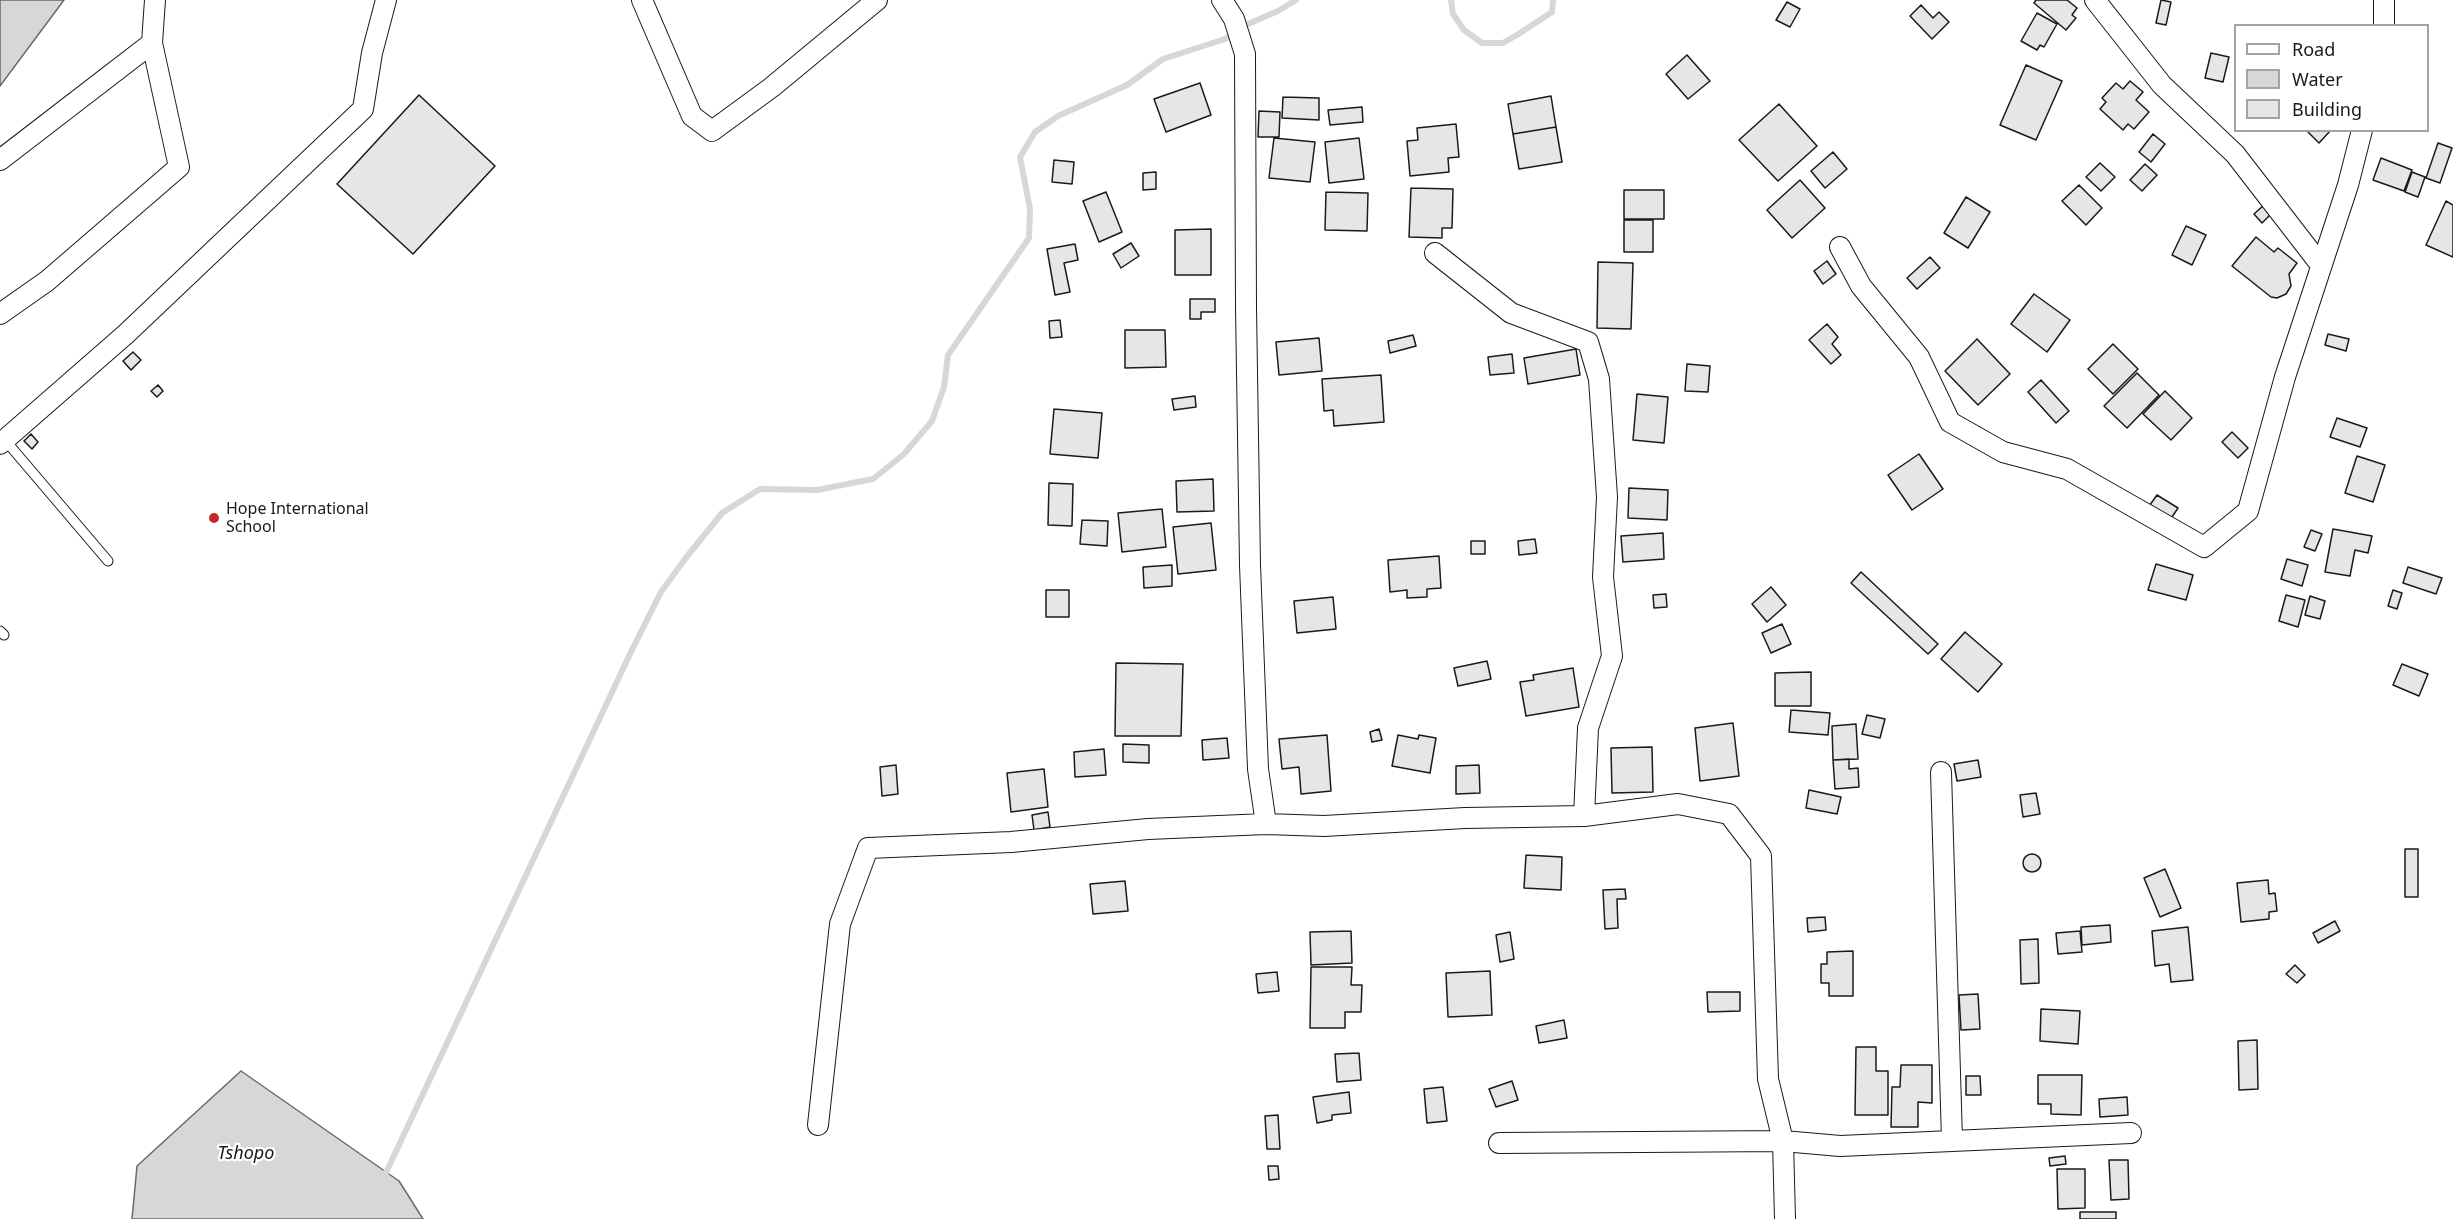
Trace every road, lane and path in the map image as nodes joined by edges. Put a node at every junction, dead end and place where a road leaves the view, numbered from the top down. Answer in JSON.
{"nodes":[{"id":1,"x":155,"y":0,"type":"edge"},
{"id":2,"x":386,"y":0,"type":"edge"},
{"id":3,"x":642,"y":0,"type":"edge"},
{"id":4,"x":878,"y":0,"type":"edge"},
{"id":5,"x":1222,"y":0,"type":"edge"},
{"id":6,"x":2095,"y":0,"type":"edge"},
{"id":7,"x":2384,"y":0,"type":"edge"},
{"id":8,"x":2384,"y":24,"type":"edge"},
{"id":9,"x":152,"y":43,"type":"junction"},
{"id":10,"x":2361,"y":132,"type":"edge"},
{"id":11,"x":0,"y":160,"type":"edge"},
{"id":12,"x":1840,"y":248,"type":"dead end"},
{"id":13,"x":1435,"y":253,"type":"dead end"},
{"id":14,"x":2320,"y":264,"type":"junction"},
{"id":15,"x":0,"y":314,"type":"edge"},
{"id":16,"x":2,"y":439,"type":"edge"},
{"id":17,"x":108,"y":561,"type":"dead end"},
{"id":18,"x":1941,"y":772,"type":"dead end"},
{"id":19,"x":1584,"y":816,"type":"junction"},
{"id":20,"x":1266,"y":824,"type":"junction"},
{"id":21,"x":818,"y":1125,"type":"dead end"},
{"id":22,"x":2131,"y":1133,"type":"dead end"},
{"id":23,"x":1952,"y":1140,"type":"junction"},
{"id":24,"x":1783,"y":1141,"type":"junction"},
{"id":25,"x":1499,"y":1143,"type":"dead end"},
{"id":26,"x":1785,"y":1219,"type":"edge"}],
"edges":[{"from":1,"to":9,"type":"street"},
{"from":2,"to":16,"type":"street"},
{"from":3,"to":4,"type":"street"},
{"from":5,"to":20,"type":"street"},
{"from":6,"to":14,"type":"street"},
{"from":7,"to":8,"type":"street"},
{"from":9,"to":11,"type":"street"},
{"from":9,"to":15,"type":"street"},
{"from":10,"to":14,"type":"street"},
{"from":12,"to":14,"type":"street"},
{"from":13,"to":19,"type":"street"},
{"from":16,"to":17,"type":"lane"},
{"from":18,"to":23,"type":"street"},
{"from":19,"to":20,"type":"street"},
{"from":19,"to":24,"type":"street"},
{"from":20,"to":21,"type":"street"},
{"from":22,"to":23,"type":"street"},
{"from":23,"to":24,"type":"street"},
{"from":24,"to":25,"type":"street"},
{"from":24,"to":26,"type":"street"}]}
